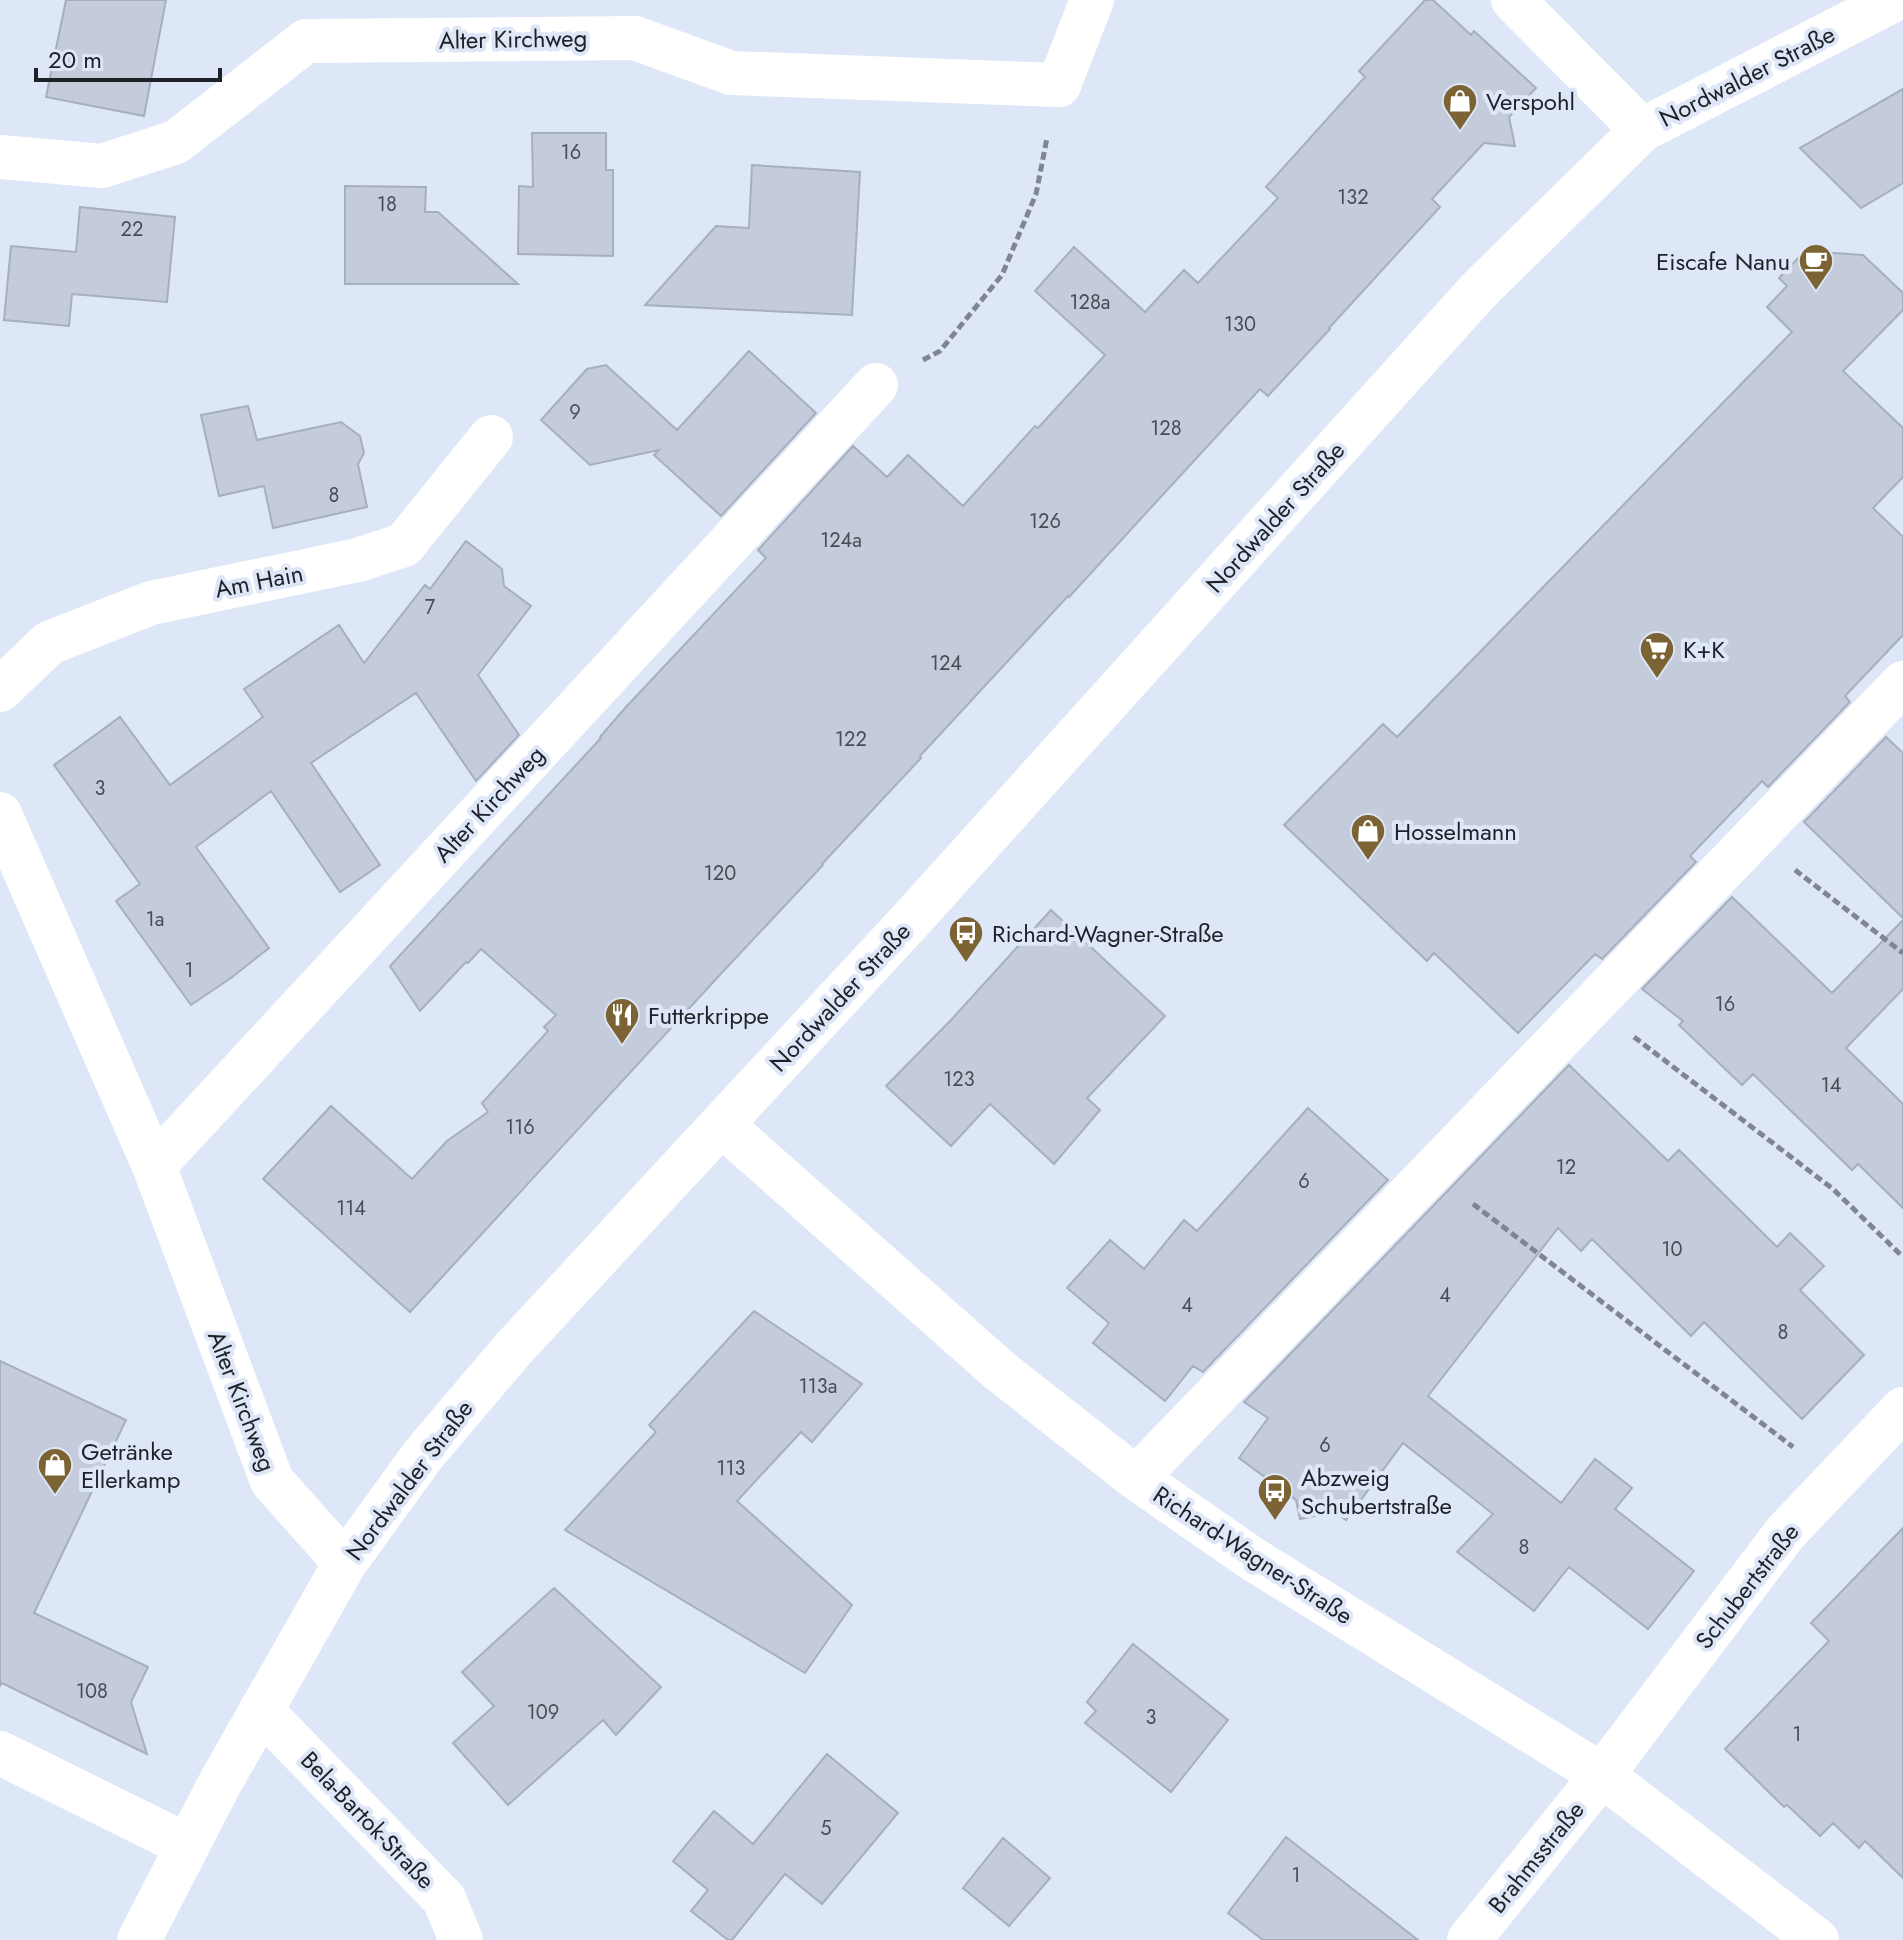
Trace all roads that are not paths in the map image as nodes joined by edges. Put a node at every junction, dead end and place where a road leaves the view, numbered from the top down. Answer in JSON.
{"nodes":[{"id":1,"x":1092,"y":0,"type":"edge"},
{"id":2,"x":1513,"y":0,"type":"edge"},
{"id":3,"x":1894,"y":0,"type":"edge"},
{"id":4,"x":1642,"y":130,"type":"junction"},
{"id":5,"x":0,"y":157,"type":"edge"},
{"id":6,"x":876,"y":385,"type":"road end"},
{"id":7,"x":491,"y":437,"type":"dead end"},
{"id":8,"x":1903,"y":683,"type":"edge"},
{"id":9,"x":0,"y":690,"type":"edge"},
{"id":10,"x":0,"y":814,"type":"edge"},
{"id":11,"x":722,"y":1125,"type":"junction"},
{"id":12,"x":154,"y":1166,"type":"junction"},
{"id":13,"x":1903,"y":1409,"type":"edge"},
{"id":14,"x":1136,"y":1478,"type":"junction"},
{"id":15,"x":345,"y":1563,"type":"junction"},
{"id":16,"x":261,"y":1710,"type":"junction"},
{"id":17,"x":0,"y":1753,"type":"edge"},
{"id":18,"x":1602,"y":1775,"type":"junction"},
{"id":19,"x":186,"y":1845,"type":"junction"},
{"id":20,"x":139,"y":1940,"type":"edge"},
{"id":21,"x":461,"y":1940,"type":"edge"},
{"id":22,"x":1469,"y":1940,"type":"edge"},
{"id":23,"x":1817,"y":1940,"type":"edge"}],
"edges":[{"from":1,"to":5,"type":"street","name":"Alter Kirchweg"},
{"from":2,"to":4,"type":"street","name":"Nordwalder Straße"},
{"from":3,"to":4,"type":"street","name":"Nordwalder Straße"},
{"from":4,"to":11,"type":"street","name":"Nordwalder Straße"},
{"from":6,"to":12,"type":"street","name":"Alter Kirchweg"},
{"from":7,"to":9,"type":"street","name":"Am Hain"},
{"from":8,"to":14,"type":"street"},
{"from":10,"to":12,"type":"street"},
{"from":11,"to":14,"type":"street","name":"Richard-Wagner-Straße"},
{"from":11,"to":15,"type":"street","name":"Nordwalder Straße"},
{"from":12,"to":15,"type":"street","name":"Alter Kirchweg"},
{"from":13,"to":18,"type":"street","name":"Schubertstraße"},
{"from":14,"to":18,"type":"street","name":"Richard-Wagner-Straße"},
{"from":15,"to":16,"type":"street","name":"Nordwalder Straße"},
{"from":16,"to":19,"type":"street","name":"Nordwalder Straße"},
{"from":16,"to":21,"type":"street","name":"Bela-Bartok-Straße"},
{"from":17,"to":19,"type":"street"},
{"from":18,"to":22,"type":"street","name":"Brahmsstraße"},
{"from":18,"to":23,"type":"street","name":"Richard-Wagner-Straße"},
{"from":19,"to":20,"type":"street","name":"Nordwalder Straße"}]}
